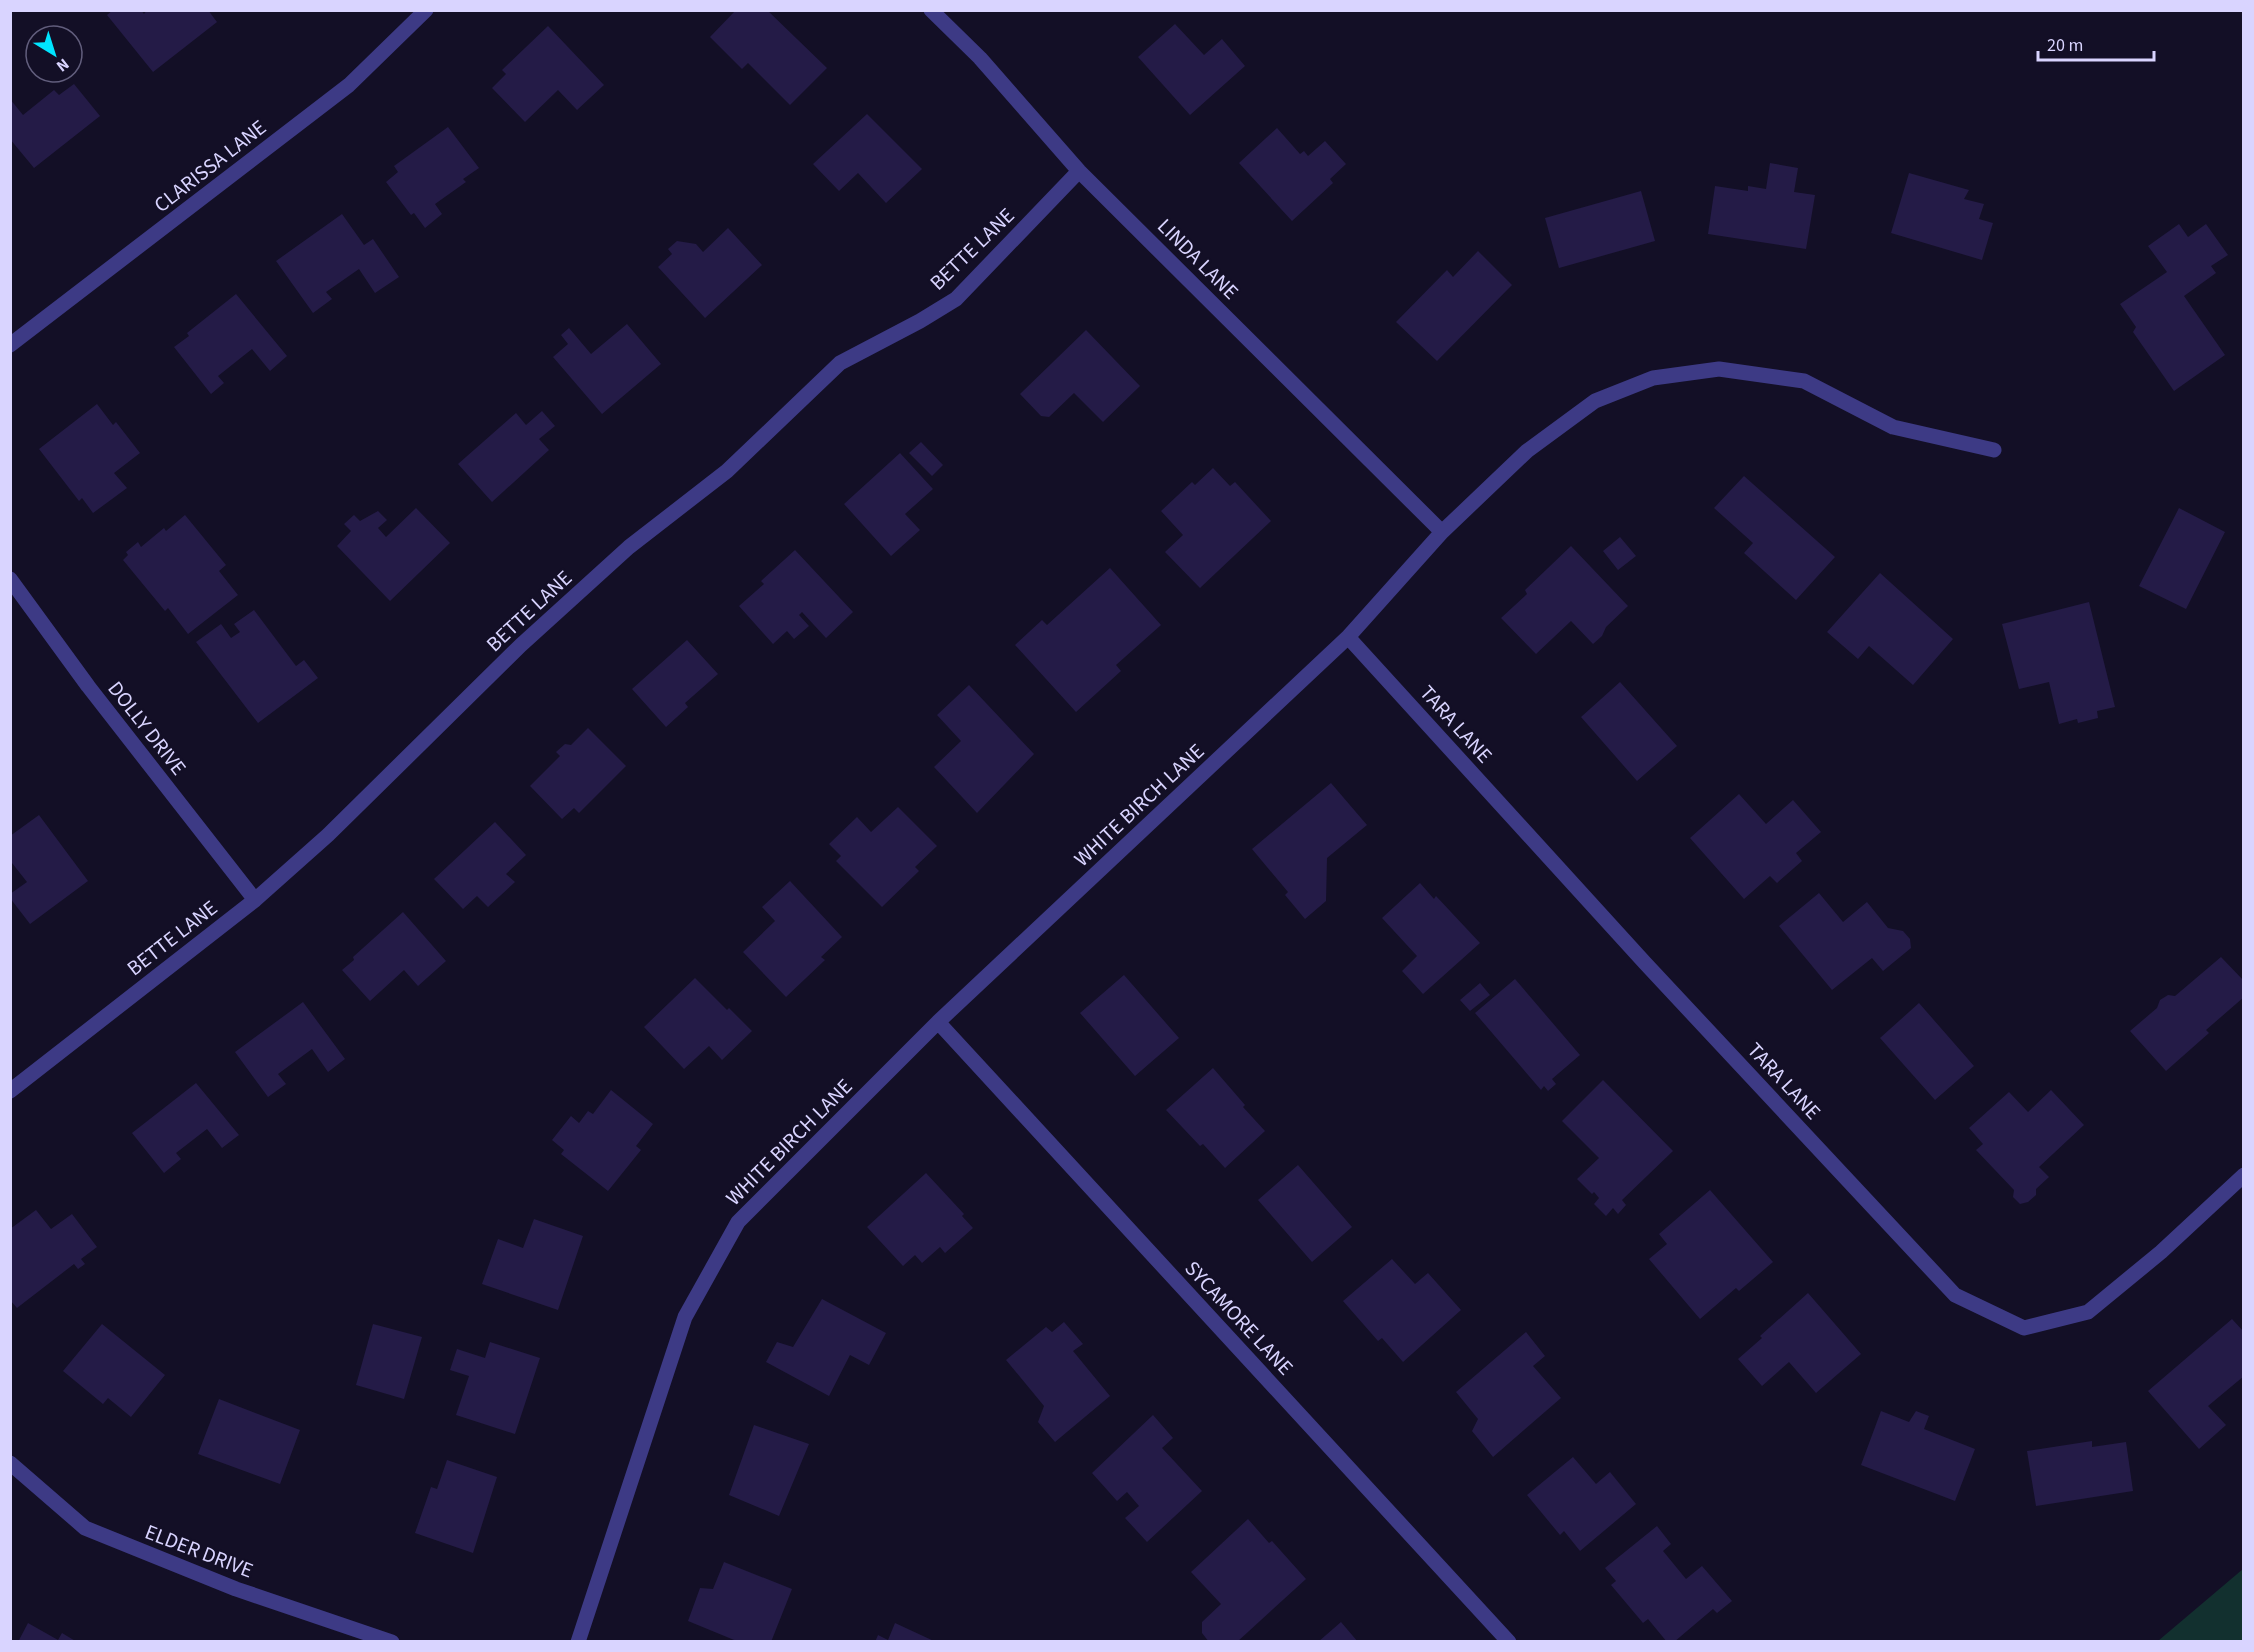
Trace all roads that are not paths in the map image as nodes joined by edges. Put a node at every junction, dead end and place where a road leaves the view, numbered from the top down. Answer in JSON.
{"nodes":[{"id":1,"x":426,"y":10,"type":"edge"},
{"id":2,"x":931,"y":10,"type":"edge"},
{"id":3,"x":1080,"y":171,"type":"junction"},
{"id":4,"x":10,"y":345,"type":"edge"},
{"id":5,"x":1994,"y":450,"type":"dead end"},
{"id":6,"x":1442,"y":532,"type":"junction"},
{"id":7,"x":10,"y":579,"type":"edge"},
{"id":8,"x":1348,"y":638,"type":"junction"},
{"id":9,"x":255,"y":900,"type":"junction"},
{"id":10,"x":938,"y":1022,"type":"junction"},
{"id":11,"x":10,"y":1091,"type":"edge"},
{"id":12,"x":2244,"y":1175,"type":"edge"},
{"id":13,"x":10,"y":1463,"type":"edge"},
{"id":14,"x":392,"y":1641,"type":"edge"},
{"id":15,"x":578,"y":1641,"type":"edge"},
{"id":16,"x":1509,"y":1641,"type":"edge"}],
"edges":[{"from":1,"to":4,"type":"street","name":"CLARISSA LANE"},
{"from":2,"to":3,"type":"street","name":"LINDA LANE"},
{"from":3,"to":6,"type":"street","name":"LINDA LANE"},
{"from":3,"to":9,"type":"street","name":"BETTE LANE"},
{"from":5,"to":6,"type":"street","name":"WHITE BIRCH LANE"},
{"from":6,"to":8,"type":"street","name":"WHITE BIRCH LANE"},
{"from":7,"to":9,"type":"street","name":"DOLLY DRIVE"},
{"from":8,"to":10,"type":"street","name":"WHITE BIRCH LANE"},
{"from":8,"to":12,"type":"street","name":"TARA LANE"},
{"from":9,"to":11,"type":"street","name":"BETTE LANE"},
{"from":10,"to":15,"type":"street","name":"WHITE BIRCH LANE"},
{"from":10,"to":16,"type":"street","name":"SYCAMORE LANE"},
{"from":13,"to":14,"type":"street","name":"ELDER DRIVE"}]}
